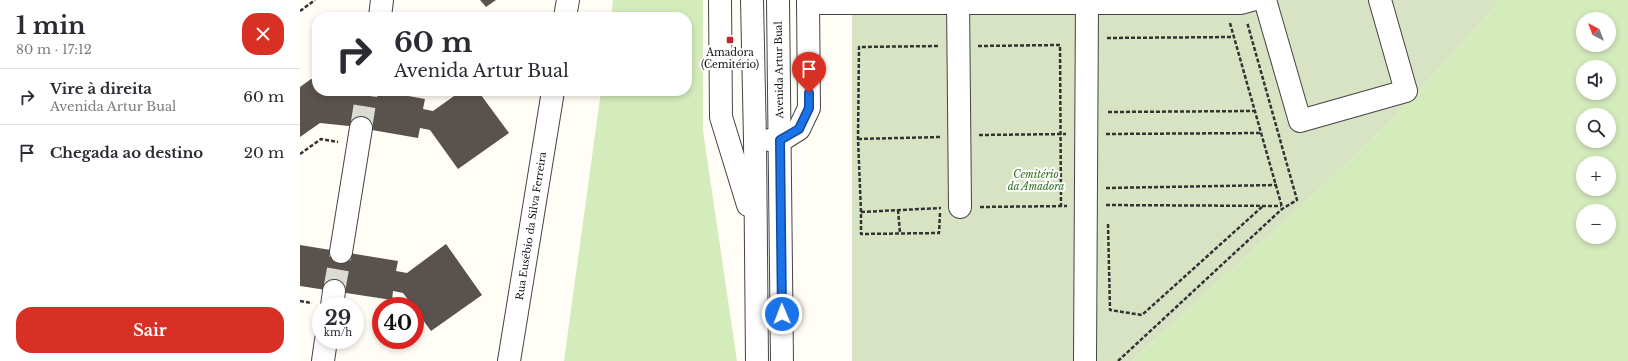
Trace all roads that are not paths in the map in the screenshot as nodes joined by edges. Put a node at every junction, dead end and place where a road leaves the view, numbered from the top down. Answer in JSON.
{"nodes":[{"id":1,"x":382,"y":0,"type":"edge"},
{"id":2,"x":568,"y":0,"type":"edge"},
{"id":3,"x":720,"y":0,"type":"edge"},
{"id":4,"x":752,"y":0,"type":"edge"},
{"id":5,"x":778,"y":0,"type":"edge"},
{"id":6,"x":1265,"y":0,"type":"edge"},
{"id":7,"x":1380,"y":0,"type":"edge"},
{"id":8,"x":808,"y":2,"type":"edge"},
{"id":9,"x":958,"y":2,"type":"edge"},
{"id":10,"x":1087,"y":2,"type":"edge"},
{"id":11,"x":1239,"y":2,"type":"edge"},
{"id":12,"x":381,"y":12,"type":"edge"},
{"id":13,"x":566,"y":12,"type":"edge"},
{"id":14,"x":552,"y":96,"type":"edge"},
{"id":15,"x":721,"y":117,"type":"junction"},
{"id":16,"x":360,"y":136,"type":"tunnel mouth"},
{"id":17,"x":755,"y":140,"type":"junction"},
{"id":18,"x":780,"y":140,"type":"junction"},
{"id":19,"x":950,"y":208,"type":"road end"},
{"id":20,"x":755,"y":226,"type":"junction"},
{"id":21,"x":341,"y":252,"type":"tunnel mouth"},
{"id":22,"x":325,"y":349,"type":"edge"},
{"id":23,"x":323,"y":361,"type":"edge"},
{"id":24,"x":509,"y":361,"type":"edge"},
{"id":25,"x":757,"y":361,"type":"edge"},
{"id":26,"x":782,"y":361,"type":"edge"},
{"id":27,"x":1085,"y":361,"type":"edge"}],
"edges":[{"from":1,"to":12,"type":"street"},
{"from":2,"to":13,"type":"street"},
{"from":3,"to":15,"type":"street"},
{"from":4,"to":17,"type":"street"},
{"from":5,"to":18,"type":"street","name":"Avenida Artur Bual"},
{"from":6,"to":7,"type":"street"},
{"from":8,"to":9,"type":"street"},
{"from":8,"to":18,"type":"street"},
{"from":9,"to":10,"type":"street"},
{"from":9,"to":19,"type":"street"},
{"from":10,"to":11,"type":"street"},
{"from":10,"to":27,"type":"street"},
{"from":14,"to":24,"type":"street","name":"Rua Eusébio da Silva Ferreira"},
{"from":15,"to":17,"type":"street"},
{"from":15,"to":20,"type":"street"},
{"from":16,"to":21,"type":"street"},
{"from":17,"to":18,"type":"street"},
{"from":17,"to":20,"type":"street"},
{"from":18,"to":26,"type":"street","name":"Avenida Artur Bual"},
{"from":20,"to":25,"type":"street"},
{"from":22,"to":23,"type":"street"}]}
